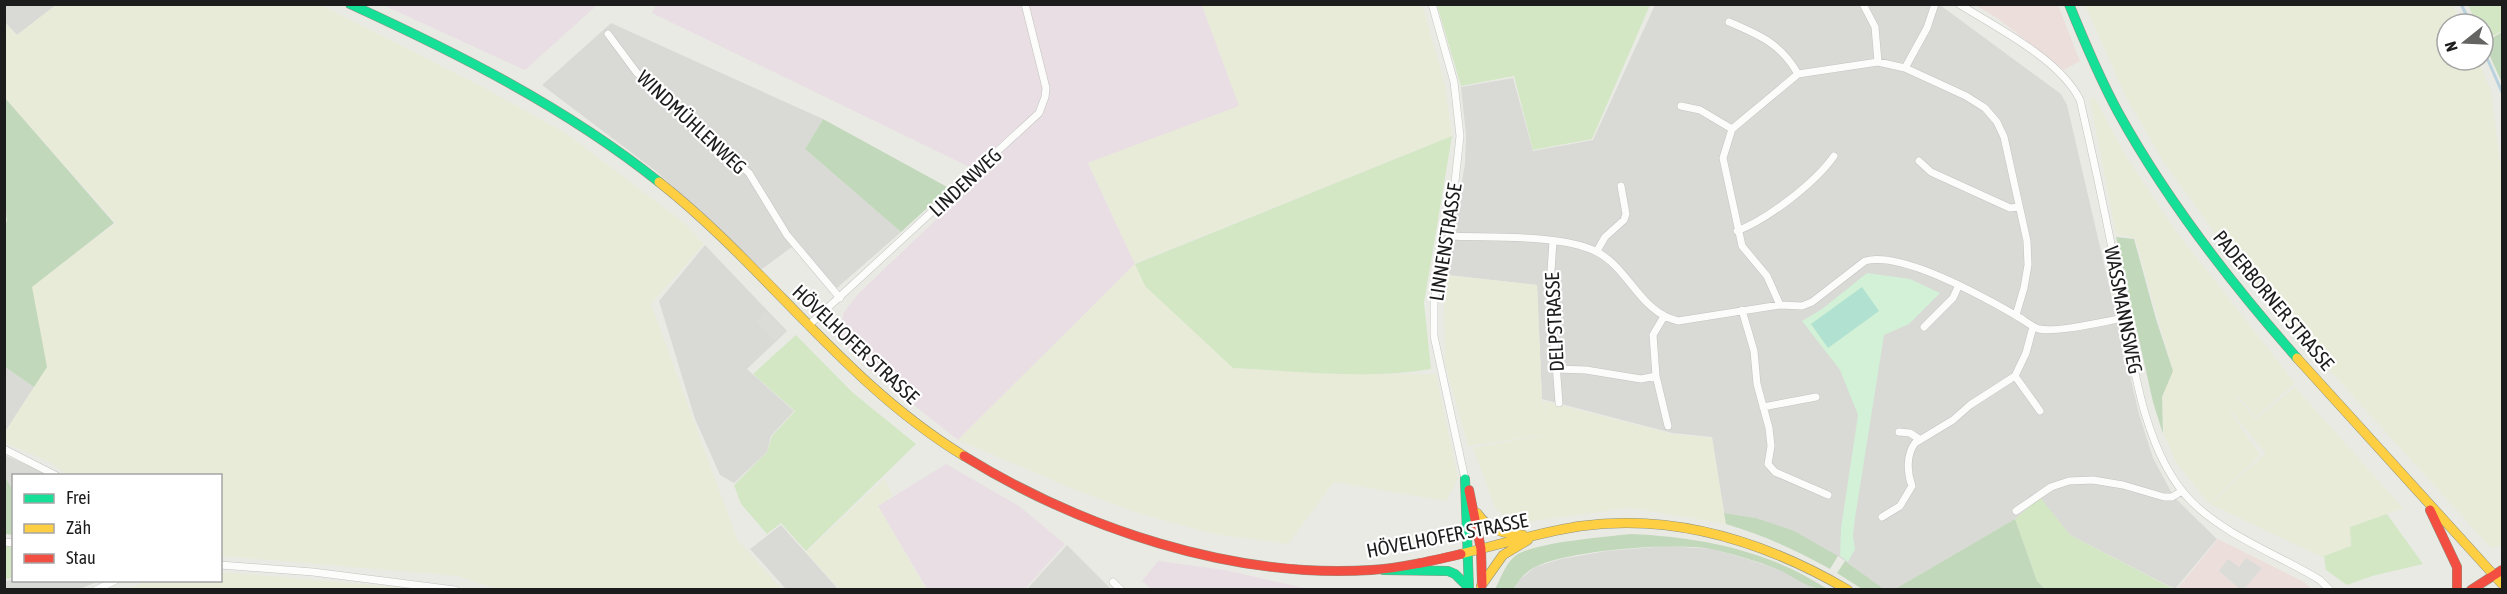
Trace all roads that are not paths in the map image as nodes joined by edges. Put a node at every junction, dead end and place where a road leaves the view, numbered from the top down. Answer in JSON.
{"nodes":[{"id":1,"x":350,"y":4,"type":"edge"},
{"id":2,"x":1025,"y":4,"type":"edge"},
{"id":3,"x":1432,"y":4,"type":"edge"},
{"id":4,"x":1863,"y":4,"type":"edge"},
{"id":5,"x":1935,"y":4,"type":"edge"},
{"id":6,"x":1959,"y":4,"type":"edge"},
{"id":7,"x":2069,"y":4,"type":"edge"},
{"id":8,"x":1729,"y":22,"type":"dead end"},
{"id":9,"x":608,"y":34,"type":"dead end"},
{"id":10,"x":1878,"y":62,"type":"junction"},
{"id":11,"x":1905,"y":68,"type":"junction"},
{"id":12,"x":1798,"y":74,"type":"junction"},
{"id":13,"x":1681,"y":106,"type":"dead end"},
{"id":14,"x":1732,"y":129,"type":"junction"},
{"id":15,"x":1834,"y":156,"type":"dead end"},
{"id":16,"x":1919,"y":161,"type":"dead end"},
{"id":17,"x":1621,"y":186,"type":"dead end"},
{"id":18,"x":2019,"y":207,"type":"junction"},
{"id":19,"x":1737,"y":231,"type":"junction"},
{"id":20,"x":1449,"y":236,"type":"junction"},
{"id":21,"x":1553,"y":241,"type":"junction"},
{"id":22,"x":1597,"y":251,"type":"junction"},
{"id":23,"x":1958,"y":286,"type":"junction"},
{"id":24,"x":840,"y":298,"type":"junction"},
{"id":25,"x":1780,"y":305,"type":"junction"},
{"id":26,"x":1742,"y":310,"type":"junction"},
{"id":27,"x":2016,"y":315,"type":"junction"},
{"id":28,"x":1663,"y":318,"type":"junction"},
{"id":29,"x":2126,"y":318,"type":"junction"},
{"id":30,"x":808,"y":326,"type":"junction"},
{"id":31,"x":1924,"y":327,"type":"dead end"},
{"id":32,"x":2033,"y":327,"type":"junction"},
{"id":33,"x":1556,"y":369,"type":"junction"},
{"id":34,"x":1656,"y":376,"type":"junction"},
{"id":35,"x":2015,"y":376,"type":"junction"},
{"id":36,"x":1816,"y":397,"type":"dead end"},
{"id":37,"x":1559,"y":403,"type":"dead end"},
{"id":38,"x":1763,"y":407,"type":"junction"},
{"id":39,"x":2040,"y":411,"type":"dead end"},
{"id":40,"x":1668,"y":426,"type":"dead end"},
{"id":41,"x":1899,"y":432,"type":"dead end"},
{"id":42,"x":1919,"y":439,"type":"junction"},
{"id":43,"x":4,"y":449,"type":"edge"},
{"id":44,"x":53,"y":474,"type":"edge"},
{"id":45,"x":1465,"y":479,"type":"junction"},
{"id":46,"x":2182,"y":491,"type":"junction"},
{"id":47,"x":1828,"y":495,"type":"dead end"},
{"id":48,"x":2427,"y":502,"type":"junction"},
{"id":49,"x":1474,"y":508,"type":"junction"},
{"id":50,"x":2016,"y":511,"type":"dead end"},
{"id":51,"x":1882,"y":517,"type":"dead end"},
{"id":52,"x":1535,"y":535,"type":"junction"},
{"id":53,"x":1481,"y":549,"type":"junction"},
{"id":54,"x":1468,"y":553,"type":"junction"},
{"id":55,"x":222,"y":565,"type":"edge"},
{"id":56,"x":1377,"y":569,"type":"junction"},
{"id":57,"x":2498,"y":572,"type":"edge"},
{"id":58,"x":112,"y":582,"type":"edge"},
{"id":59,"x":1113,"y":582,"type":"dead end"},
{"id":60,"x":2502,"y":584,"type":"edge"},
{"id":61,"x":1481,"y":587,"type":"edge"},
{"id":62,"x":1469,"y":589,"type":"edge"},
{"id":63,"x":96,"y":590,"type":"edge"},
{"id":64,"x":455,"y":590,"type":"edge"},
{"id":65,"x":1121,"y":590,"type":"edge"},
{"id":66,"x":1848,"y":590,"type":"edge"},
{"id":67,"x":2330,"y":590,"type":"edge"},
{"id":68,"x":2457,"y":590,"type":"edge"},
{"id":69,"x":2471,"y":590,"type":"edge"},
{"id":70,"x":2494,"y":590,"type":"edge"}],
"edges":[{"from":1,"to":30,"type":"main road","name":"HÖVELHOFER STRASSE"},
{"from":2,"to":24,"type":"street","name":"LINDENWEG"},
{"from":3,"to":20,"type":"street","name":"LINNENSTRASSE"},
{"from":4,"to":10,"type":"street"},
{"from":5,"to":11,"type":"street"},
{"from":6,"to":29,"type":"street","name":"WASSMANNSWEG"},
{"from":7,"to":48,"type":"main road","name":"PADERBORNER STRASSE"},
{"from":8,"to":12,"type":"street"},
{"from":9,"to":24,"type":"street","name":"WINDMÜHLENWEG"},
{"from":10,"to":11,"type":"street"},
{"from":10,"to":12,"type":"street"},
{"from":11,"to":18,"type":"street"},
{"from":12,"to":14,"type":"street"},
{"from":13,"to":14,"type":"street"},
{"from":14,"to":19,"type":"street"},
{"from":15,"to":19,"type":"street"},
{"from":16,"to":18,"type":"street"},
{"from":17,"to":22,"type":"street"},
{"from":18,"to":27,"type":"street"},
{"from":19,"to":25,"type":"street"},
{"from":20,"to":21,"type":"street"},
{"from":20,"to":45,"type":"street","name":"LINNENSTRASSE"},
{"from":21,"to":22,"type":"street"},
{"from":21,"to":33,"type":"street","name":"DELPSTRASSE"},
{"from":22,"to":28,"type":"street"},
{"from":23,"to":25,"type":"street"},
{"from":23,"to":27,"type":"street"},
{"from":23,"to":31,"type":"street"},
{"from":24,"to":30,"type":"street","name":"LINDENWEG"},
{"from":25,"to":26,"type":"street"},
{"from":26,"to":28,"type":"street"},
{"from":26,"to":38,"type":"street"},
{"from":27,"to":32,"type":"street"},
{"from":28,"to":34,"type":"street"},
{"from":29,"to":32,"type":"street"},
{"from":29,"to":46,"type":"street","name":"WASSMANNSWEG"},
{"from":30,"to":56,"type":"main road","name":"HÖVELHOFER STRASSE"},
{"from":32,"to":35,"type":"street"},
{"from":33,"to":34,"type":"street"},
{"from":33,"to":37,"type":"street","name":"DELPSTRASSE"},
{"from":34,"to":40,"type":"street"},
{"from":35,"to":39,"type":"street"},
{"from":35,"to":42,"type":"street"},
{"from":36,"to":38,"type":"street"},
{"from":38,"to":47,"type":"street"},
{"from":41,"to":42,"type":"street"},
{"from":42,"to":51,"type":"street"},
{"from":43,"to":44,"type":"street"},
{"from":45,"to":49,"type":"main road"},
{"from":45,"to":54,"type":"main road"},
{"from":46,"to":50,"type":"street"},
{"from":46,"to":67,"type":"street","name":"WASSMANNSWEG"},
{"from":48,"to":57,"type":"main road","name":"PADERBORNER STRASSE"},
{"from":48,"to":68,"type":"main road"},
{"from":49,"to":52,"type":"main road"},
{"from":49,"to":53,"type":"main road"},
{"from":52,"to":53,"type":"main road","name":"HÖVELHOFER STRASSE"},
{"from":52,"to":61,"type":"main road"},
{"from":52,"to":66,"type":"main road","name":"HÖVELHOFER STRASSE"},
{"from":53,"to":54,"type":"main road","name":"HÖVELHOFER STRASSE"},
{"from":53,"to":61,"type":"main road"},
{"from":54,"to":56,"type":"main road","name":"HÖVELHOFER STRASSE"},
{"from":54,"to":62,"type":"main road"},
{"from":55,"to":64,"type":"street"},
{"from":56,"to":62,"type":"main road"},
{"from":57,"to":60,"type":"main road","name":"PADERBORNER STRASSE"},
{"from":57,"to":69,"type":"main road"},
{"from":58,"to":63,"type":"street"},
{"from":59,"to":65,"type":"street"},
{"from":60,"to":70,"type":"main road"}]}
